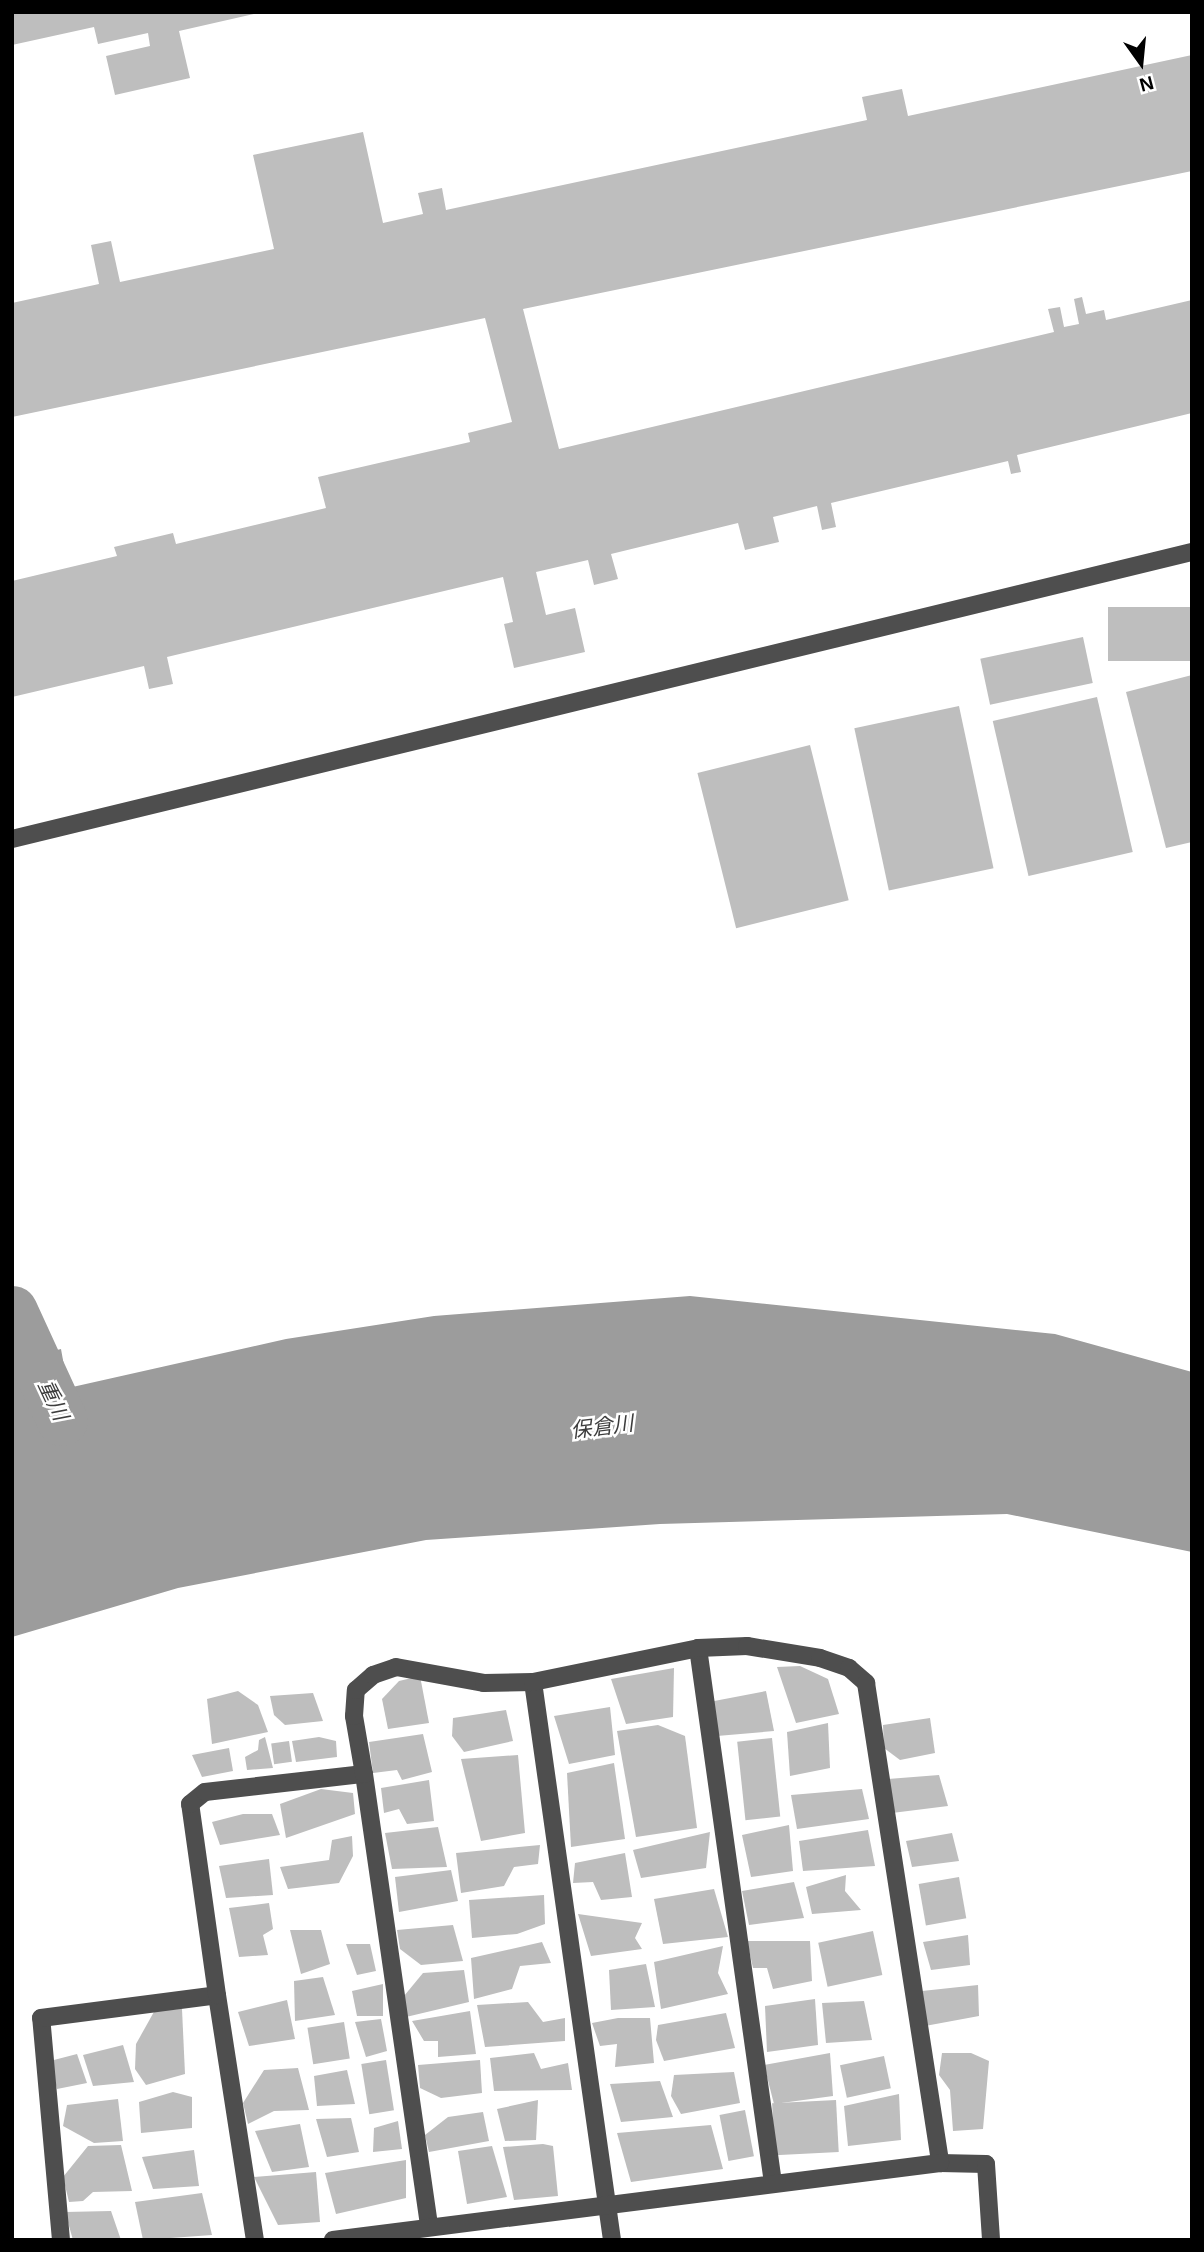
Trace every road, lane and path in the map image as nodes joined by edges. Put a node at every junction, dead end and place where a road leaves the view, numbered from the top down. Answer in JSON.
{"nodes":[{"id":1,"x":1192,"y":552,"type":"edge"},
{"id":2,"x":12,"y":839,"type":"edge"},
{"id":3,"x":698,"y":1648,"type":"junction"},
{"id":4,"x":533,"y":1682,"type":"junction"},
{"id":5,"x":364,"y":1774,"type":"junction"},
{"id":6,"x":217,"y":1995,"type":"junction"},
{"id":7,"x":940,"y":2163,"type":"junction"},
{"id":8,"x":773,"y":2183,"type":"junction"},
{"id":9,"x":608,"y":2205,"type":"junction"},
{"id":10,"x":429,"y":2226,"type":"junction"},
{"id":11,"x":61,"y":2240,"type":"edge"},
{"id":12,"x":254,"y":2240,"type":"edge"},
{"id":13,"x":333,"y":2240,"type":"edge"},
{"id":14,"x":612,"y":2240,"type":"edge"},
{"id":15,"x":991,"y":2240,"type":"edge"}],
"edges":[{"from":1,"to":2,"type":"street"},
{"from":3,"to":4,"type":"street"},
{"from":3,"to":7,"type":"street"},
{"from":3,"to":8,"type":"street"},
{"from":4,"to":5,"type":"street"},
{"from":4,"to":9,"type":"street"},
{"from":5,"to":6,"type":"street"},
{"from":5,"to":10,"type":"street"},
{"from":6,"to":11,"type":"street"},
{"from":6,"to":12,"type":"street"},
{"from":7,"to":8,"type":"street"},
{"from":7,"to":15,"type":"street"},
{"from":8,"to":9,"type":"street"},
{"from":9,"to":10,"type":"street"},
{"from":9,"to":14,"type":"street"},
{"from":10,"to":13,"type":"street"}]}
